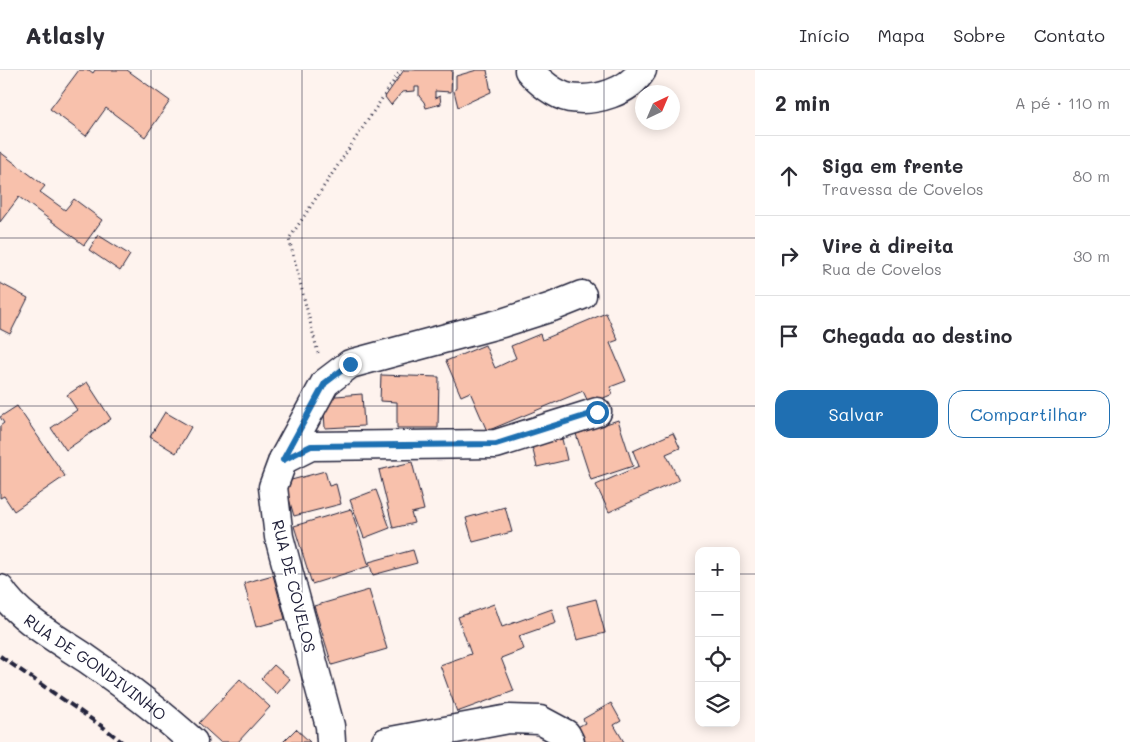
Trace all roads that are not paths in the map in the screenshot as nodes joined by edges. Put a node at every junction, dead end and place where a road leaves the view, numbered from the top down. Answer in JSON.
{"nodes":[{"id":1,"x":529,"y":70,"type":"edge"},
{"id":2,"x":642,"y":70,"type":"edge"},
{"id":3,"x":582,"y":295,"type":"dead end"},
{"id":4,"x":597,"y":412,"type":"dead end"},
{"id":5,"x":283,"y":460,"type":"junction"},
{"id":6,"x":0,"y":589,"type":"edge"},
{"id":7,"x":193,"y":742,"type":"edge"},
{"id":8,"x":331,"y":742,"type":"edge"},
{"id":9,"x":386,"y":742,"type":"edge"},
{"id":10,"x":570,"y":742,"type":"edge"}],
"edges":[{"from":1,"to":2,"type":"street"},
{"from":3,"to":5,"type":"street","name":"RUA DE COVELOS"},
{"from":4,"to":5,"type":"street"},
{"from":5,"to":8,"type":"street","name":"RUA DE COVELOS"},
{"from":6,"to":7,"type":"street","name":"RUA DE GONDIVINHO"},
{"from":9,"to":10,"type":"street"}]}
